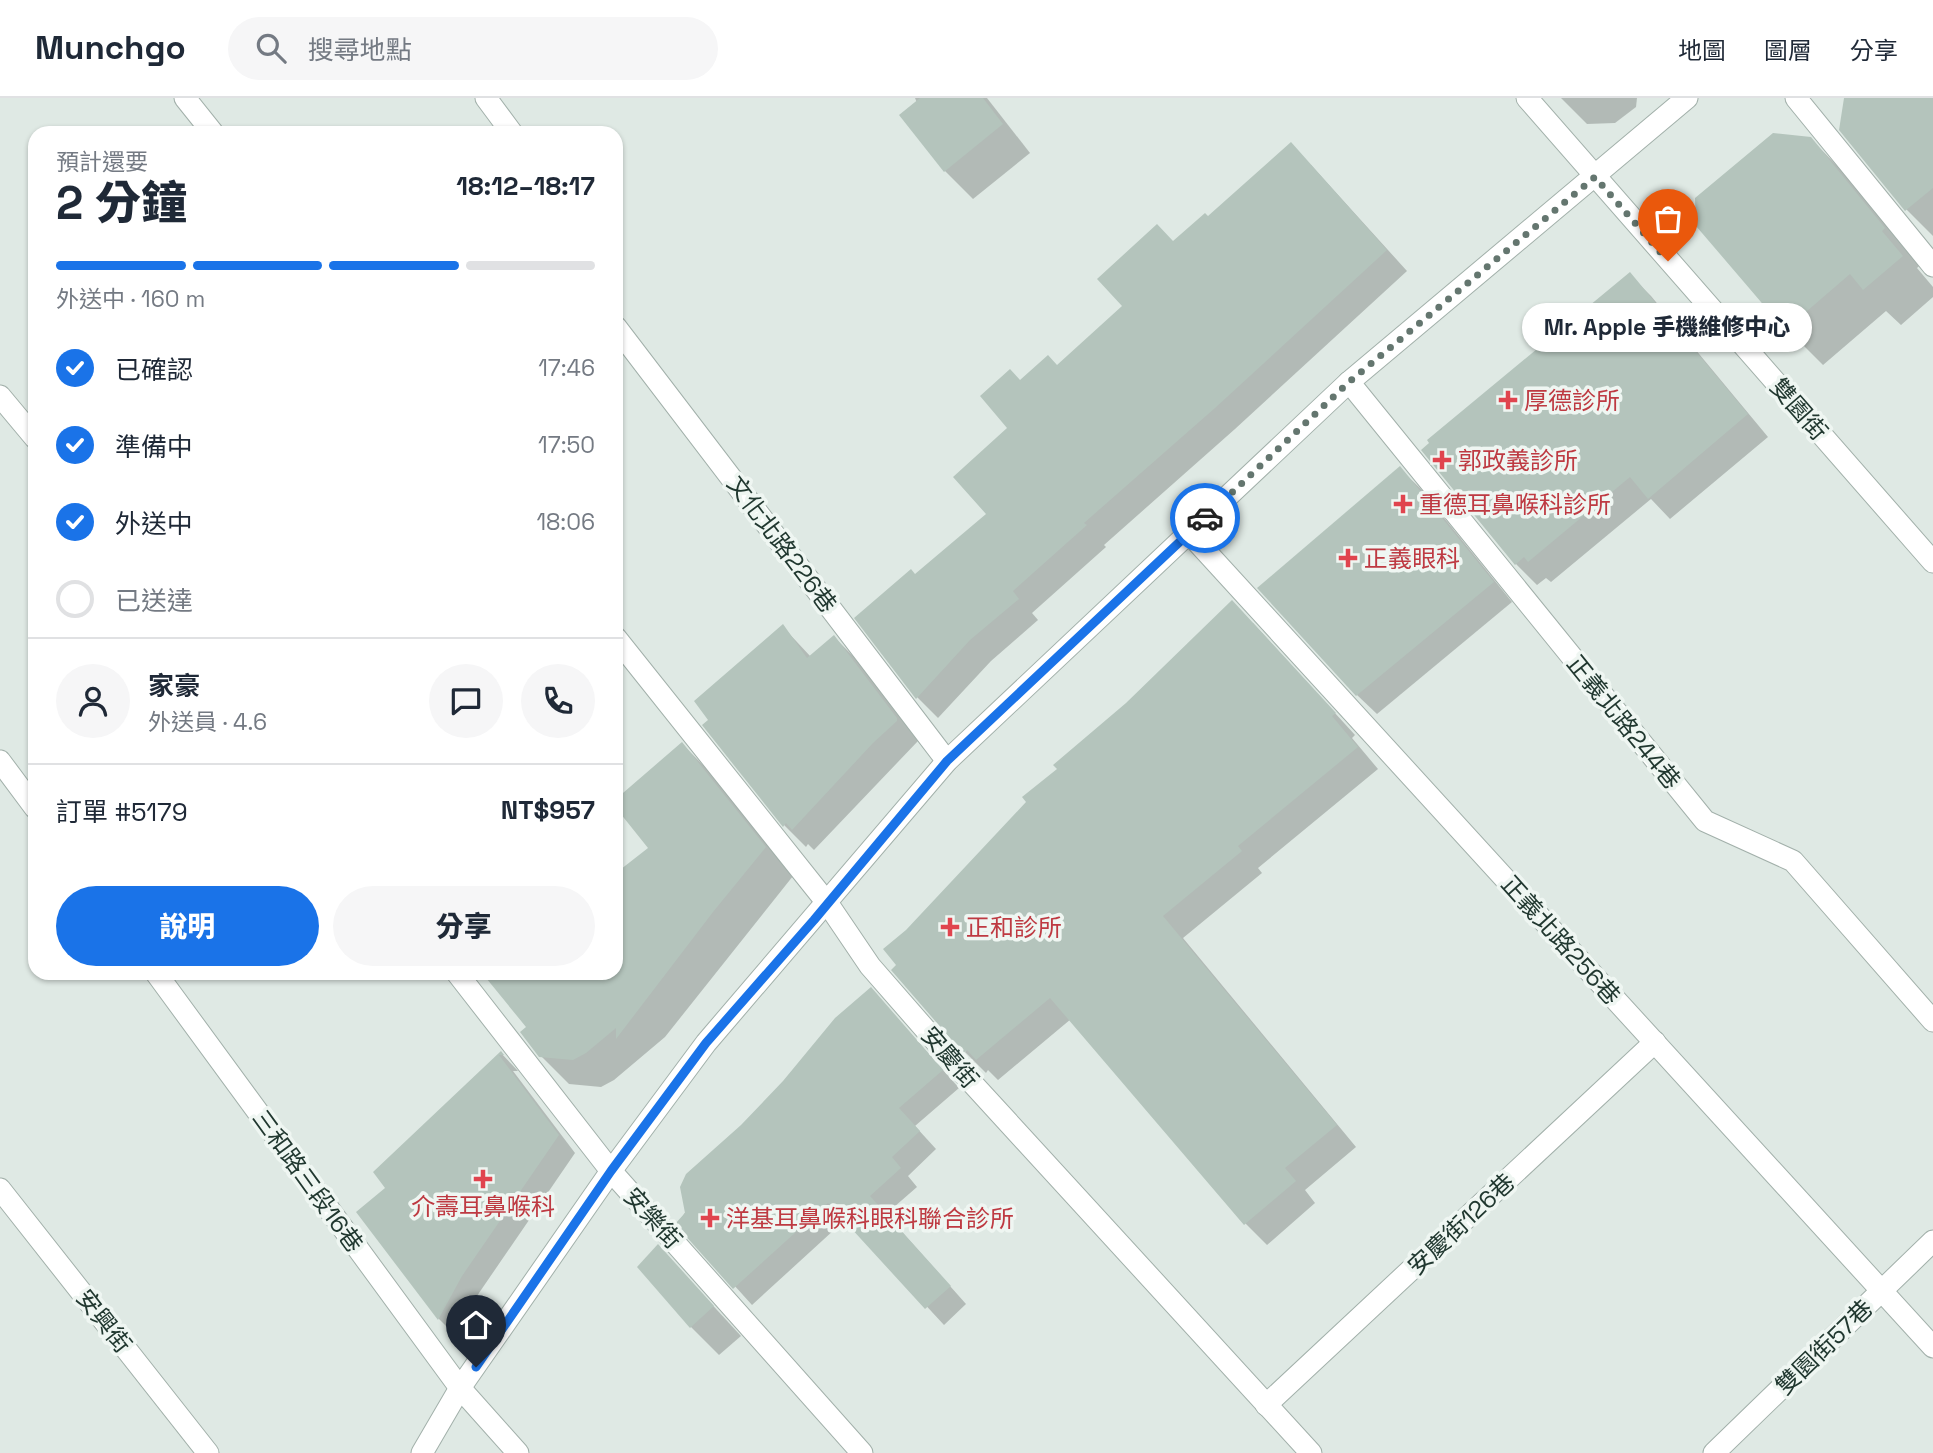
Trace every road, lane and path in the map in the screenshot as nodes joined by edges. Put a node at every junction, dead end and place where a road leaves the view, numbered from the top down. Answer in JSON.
{"nodes":[{"id":1,"x":185,"y":98,"type":"edge"},
{"id":2,"x":486,"y":98,"type":"edge"},
{"id":3,"x":1527,"y":98,"type":"edge"},
{"id":4,"x":1687,"y":98,"type":"edge"},
{"id":5,"x":1796,"y":98,"type":"edge"},
{"id":6,"x":207,"y":126,"type":"edge"},
{"id":7,"x":507,"y":126,"type":"edge"},
{"id":8,"x":1595,"y":177,"type":"junction"},
{"id":9,"x":1933,"y":266,"type":"edge"},
{"id":10,"x":623,"y":336,"type":"edge"},
{"id":11,"x":1349,"y":382,"type":"junction"},
{"id":12,"x":0,"y":396,"type":"edge"},
{"id":13,"x":28,"y":430,"type":"edge"},
{"id":14,"x":1189,"y":533,"type":"junction"},
{"id":15,"x":1933,"y":562,"type":"edge"},
{"id":16,"x":623,"y":647,"type":"edge"},
{"id":17,"x":0,"y":761,"type":"edge"},
{"id":18,"x":947,"y":761,"type":"junction"},
{"id":19,"x":28,"y":799,"type":"edge"},
{"id":20,"x":828,"y":904,"type":"junction"},
{"id":21,"x":161,"y":980,"type":"edge"},
{"id":22,"x":462,"y":980,"type":"edge"},
{"id":23,"x":1933,"y":1021,"type":"edge"},
{"id":24,"x":1655,"y":1042,"type":"junction"},
{"id":25,"x":611,"y":1171,"type":"junction"},
{"id":26,"x":0,"y":1189,"type":"edge"},
{"id":27,"x":1933,"y":1241,"type":"edge"},
{"id":28,"x":1882,"y":1291,"type":"junction"},
{"id":29,"x":1933,"y":1347,"type":"edge"},
{"id":30,"x":460,"y":1388,"type":"junction"},
{"id":31,"x":1266,"y":1405,"type":"junction"},
{"id":32,"x":208,"y":1453,"type":"edge"},
{"id":33,"x":422,"y":1453,"type":"edge"},
{"id":34,"x":518,"y":1453,"type":"edge"},
{"id":35,"x":862,"y":1453,"type":"edge"},
{"id":36,"x":1311,"y":1453,"type":"edge"},
{"id":37,"x":1714,"y":1453,"type":"edge"}],
"edges":[{"from":1,"to":6,"type":"street"},
{"from":2,"to":7,"type":"street"},
{"from":3,"to":8,"type":"street","name":"雙園街"},
{"from":4,"to":8,"type":"street"},
{"from":5,"to":9,"type":"street"},
{"from":8,"to":11,"type":"street"},
{"from":8,"to":15,"type":"street","name":"雙園街"},
{"from":10,"to":18,"type":"street","name":"文化北路226巷"},
{"from":11,"to":14,"type":"street"},
{"from":11,"to":23,"type":"street","name":"正義北路244巷"},
{"from":12,"to":13,"type":"street"},
{"from":14,"to":18,"type":"street"},
{"from":14,"to":24,"type":"street","name":"正義北路256巷"},
{"from":16,"to":20,"type":"street","name":"安慶街"},
{"from":17,"to":19,"type":"street"},
{"from":18,"to":20,"type":"street"},
{"from":20,"to":25,"type":"street"},
{"from":20,"to":31,"type":"street","name":"安慶街"},
{"from":21,"to":30,"type":"street","name":"三和路三段16巷"},
{"from":22,"to":25,"type":"street","name":"安樂街"},
{"from":24,"to":28,"type":"street","name":"正義北路256巷"},
{"from":24,"to":31,"type":"street","name":"安慶街126巷"},
{"from":25,"to":30,"type":"street"},
{"from":25,"to":35,"type":"street","name":"安樂街"},
{"from":26,"to":32,"type":"street","name":"安興街"},
{"from":27,"to":28,"type":"street","name":"雙園街57巷"},
{"from":28,"to":29,"type":"street","name":"正義北路256巷"},
{"from":28,"to":37,"type":"street","name":"雙園街57巷"},
{"from":30,"to":33,"type":"street"},
{"from":30,"to":34,"type":"street","name":"三和路三段16巷"},
{"from":31,"to":36,"type":"street","name":"安慶街"}]}
